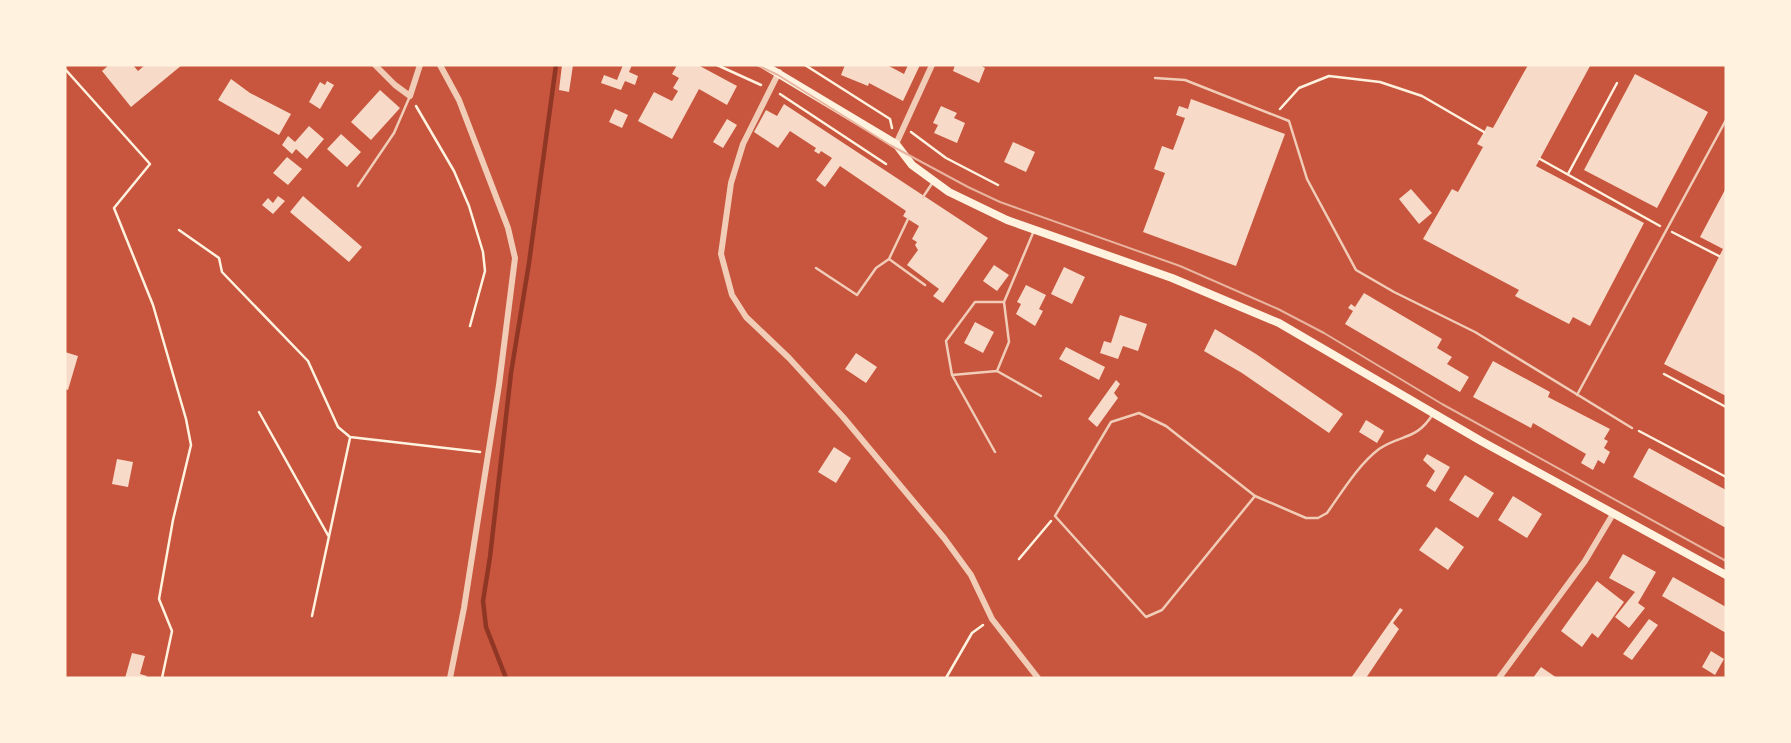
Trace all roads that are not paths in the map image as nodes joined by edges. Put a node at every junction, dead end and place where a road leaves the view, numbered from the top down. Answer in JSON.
{"nodes":[{"id":1,"x":375,"y":65,"type":"edge"},
{"id":2,"x":419,"y":65,"type":"edge"},
{"id":3,"x":440,"y":65,"type":"edge"},
{"id":4,"x":764,"y":65,"type":"edge"},
{"id":5,"x":932,"y":65,"type":"edge"},
{"id":6,"x":779,"y":72,"type":"junction"},
{"id":7,"x":1155,"y":78,"type":"dead end"},
{"id":8,"x":410,"y":96,"type":"junction"},
{"id":9,"x":1726,"y":120,"type":"edge"},
{"id":10,"x":896,"y":144,"type":"junction"},
{"id":11,"x":933,"y":182,"type":"junction"},
{"id":12,"x":358,"y":186,"type":"dead end"},
{"id":13,"x":923,"y":197,"type":"dead end"},
{"id":14,"x":908,"y":219,"type":"dead end"},
{"id":15,"x":1034,"y":229,"type":"junction"},
{"id":16,"x":889,"y":259,"type":"junction"},
{"id":17,"x":816,"y":268,"type":"dead end"},
{"id":18,"x":925,"y":285,"type":"dead end"},
{"id":19,"x":1004,"y":302,"type":"junction"},
{"id":20,"x":998,"y":372,"type":"junction"},
{"id":21,"x":952,"y":375,"type":"junction"},
{"id":22,"x":1577,"y":395,"type":"junction"},
{"id":23,"x":1041,"y":396,"type":"dead end"},
{"id":24,"x":1433,"y":414,"type":"junction"},
{"id":25,"x":1632,"y":428,"type":"road end"},
{"id":26,"x":995,"y":452,"type":"dead end"},
{"id":27,"x":1255,"y":496,"type":"junction"},
{"id":28,"x":1613,"y":514,"type":"junction"},
{"id":29,"x":1726,"y":575,"type":"edge"},
{"id":30,"x":450,"y":678,"type":"edge"},
{"id":31,"x":1038,"y":678,"type":"edge"},
{"id":32,"x":1499,"y":678,"type":"edge"}],
"edges":[{"from":1,"to":8,"type":"street"},
{"from":2,"to":8,"type":"street"},
{"from":3,"to":30,"type":"street"},
{"from":4,"to":6,"type":"main road"},
{"from":5,"to":10,"type":"street"},
{"from":6,"to":10,"type":"main road"},
{"from":6,"to":31,"type":"street"},
{"from":7,"to":22,"type":"lane"},
{"from":8,"to":12,"type":"lane"},
{"from":9,"to":22,"type":"lane"},
{"from":10,"to":11,"type":"main road"},
{"from":11,"to":13,"type":"lane"},
{"from":11,"to":15,"type":"main road"},
{"from":14,"to":16,"type":"lane"},
{"from":15,"to":19,"type":"lane"},
{"from":15,"to":24,"type":"main road"},
{"from":16,"to":17,"type":"lane"},
{"from":16,"to":18,"type":"lane"},
{"from":19,"to":20,"type":"lane"},
{"from":19,"to":21,"type":"lane"},
{"from":20,"to":21,"type":"lane"},
{"from":20,"to":23,"type":"lane"},
{"from":21,"to":26,"type":"lane"},
{"from":22,"to":25,"type":"lane"},
{"from":24,"to":27,"type":"lane"},
{"from":24,"to":28,"type":"main road"},
{"from":27,"to":27,"type":"lane"},
{"from":28,"to":29,"type":"main road"},
{"from":28,"to":32,"type":"street"}]}
